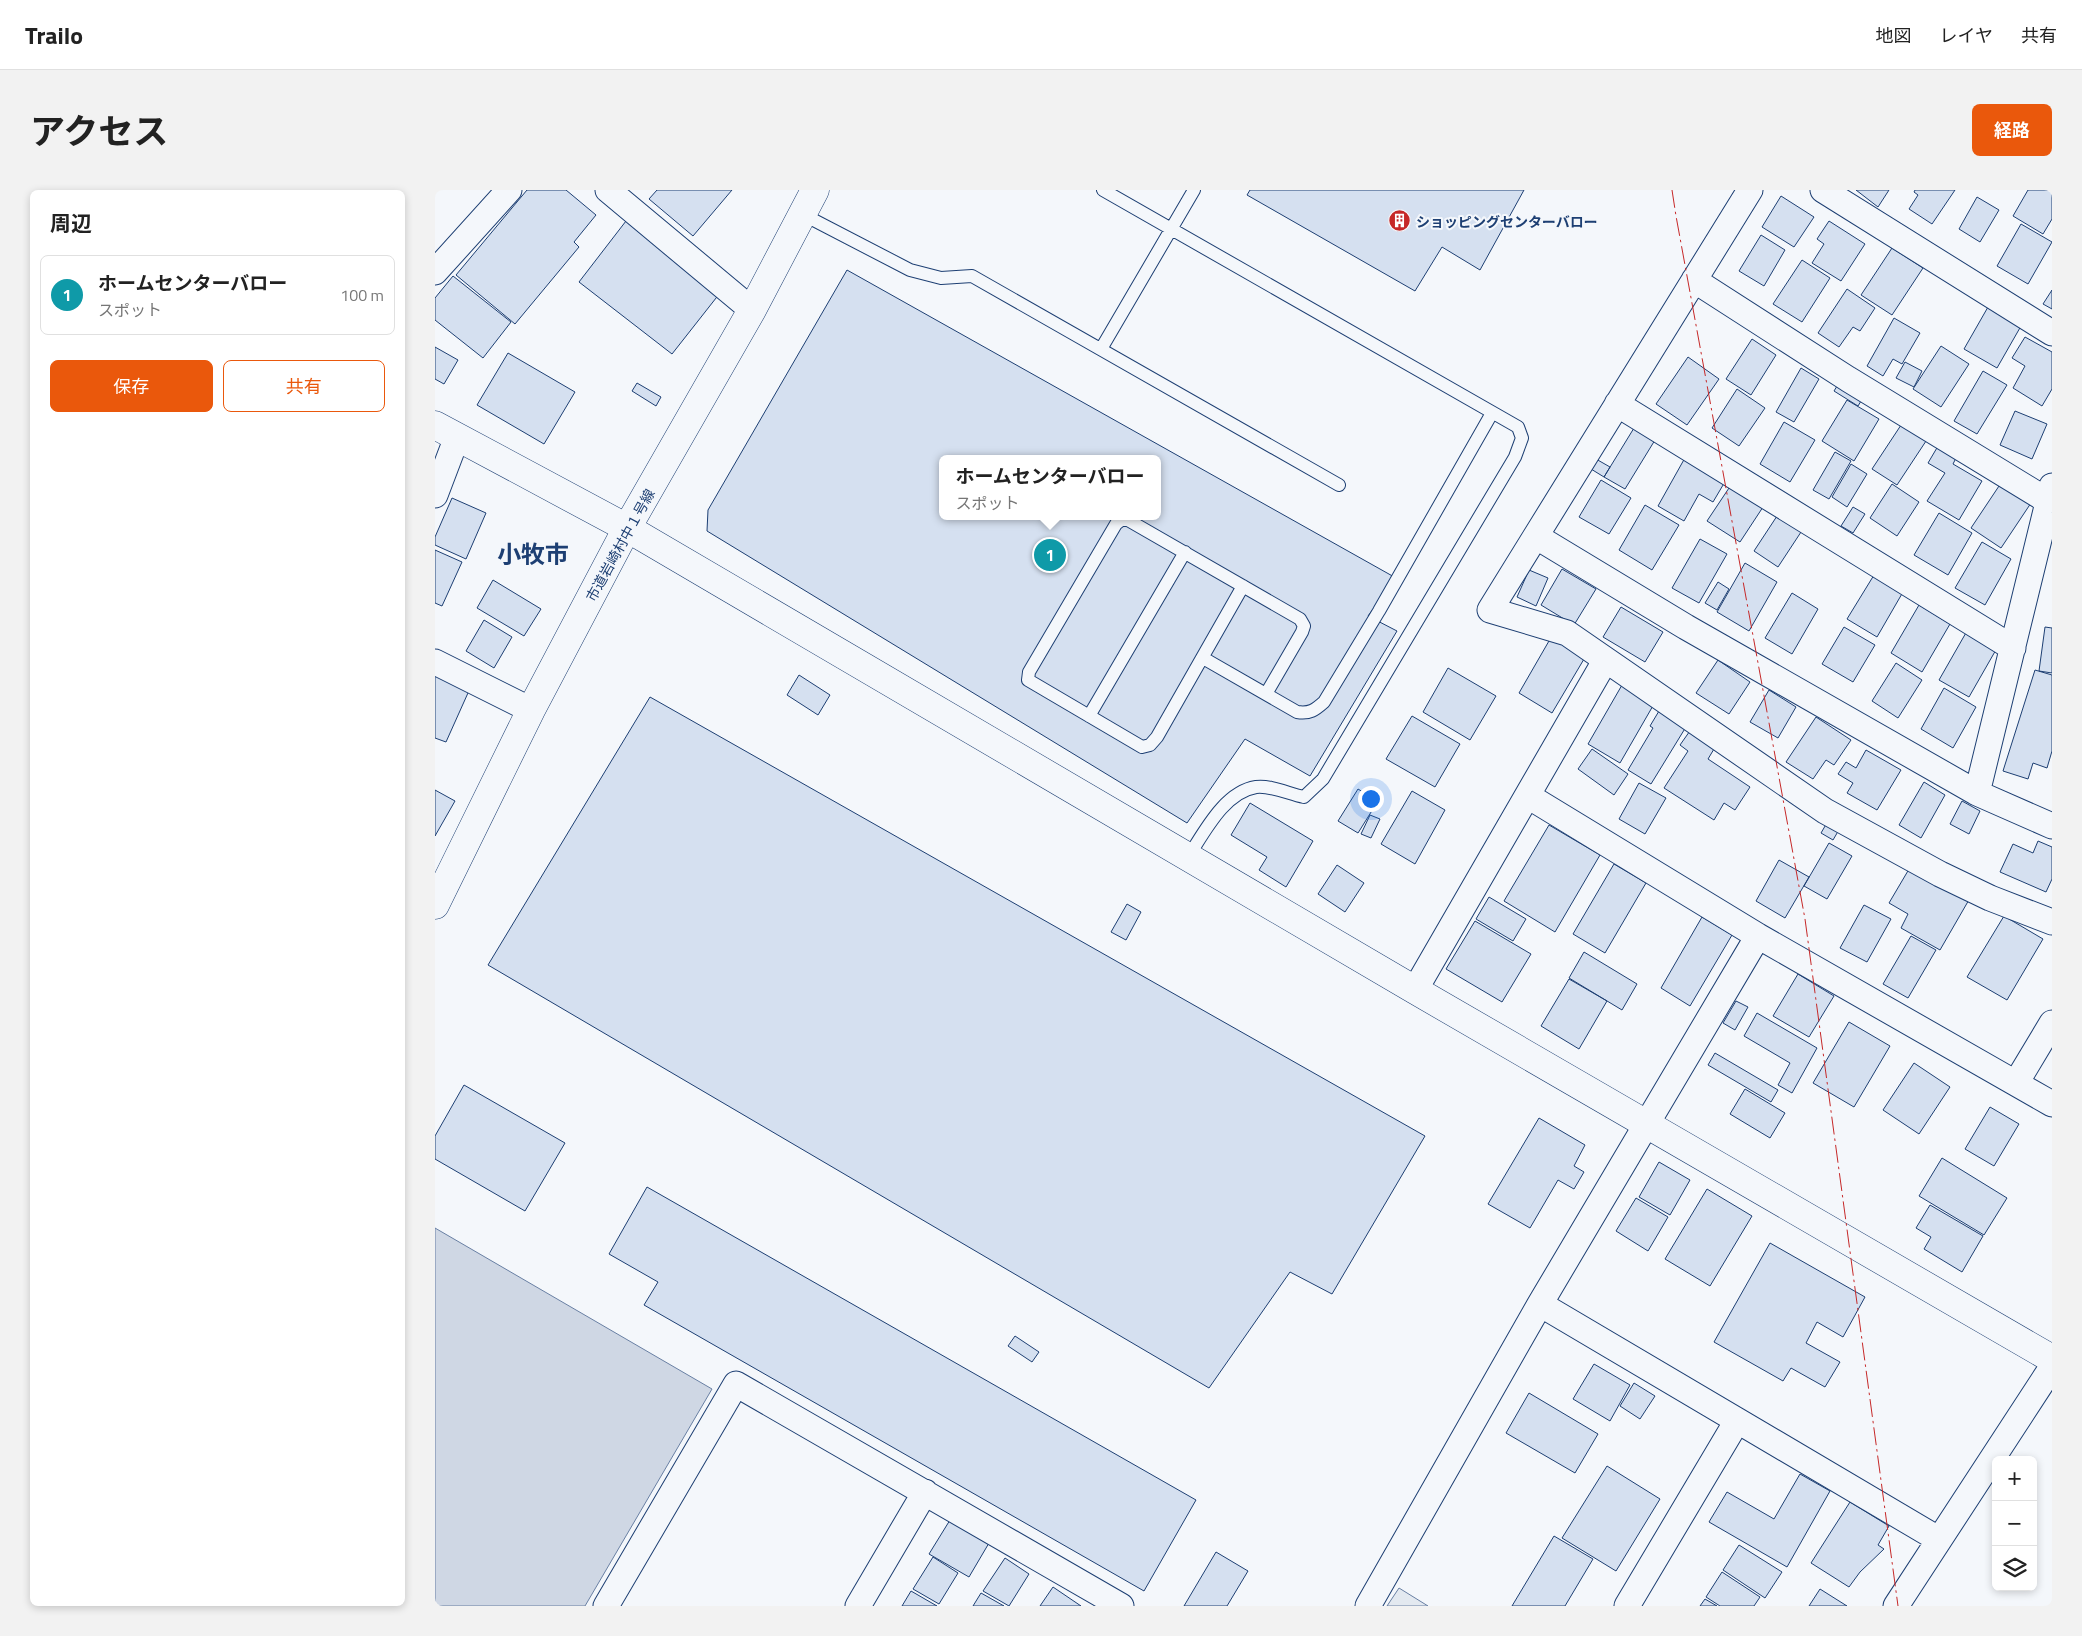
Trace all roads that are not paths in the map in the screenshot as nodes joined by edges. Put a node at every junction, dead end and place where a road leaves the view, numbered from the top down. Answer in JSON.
{"nodes":[{"id":1,"x":509,"y":190,"type":"edge"},
{"id":2,"x":608,"y":190,"type":"edge"},
{"id":3,"x":815,"y":190,"type":"edge"},
{"id":4,"x":1103,"y":190,"type":"edge"},
{"id":5,"x":1194,"y":190,"type":"edge"},
{"id":6,"x":1750,"y":190,"type":"edge"},
{"id":7,"x":1823,"y":190,"type":"edge"},
{"id":8,"x":803,"y":214,"type":"junction"},
{"id":9,"x":1171,"y":229,"type":"junction"},
{"id":10,"x":435,"y":272,"type":"edge"},
{"id":11,"x":1694,"y":280,"type":"junction"},
{"id":12,"x":752,"y":310,"type":"junction"},
{"id":13,"x":2052,"y":333,"type":"edge"},
{"id":14,"x":1101,"y":348,"type":"junction"},
{"id":15,"x":1617,"y":404,"type":"junction"},
{"id":16,"x":1492,"y":412,"type":"junction"},
{"id":17,"x":446,"y":431,"type":"edge"},
{"id":18,"x":1339,"y":485,"type":"dead end"},
{"id":19,"x":2050,"y":493,"type":"edge"},
{"id":20,"x":435,"y":495,"type":"edge"},
{"id":21,"x":627,"y":528,"type":"junction"},
{"id":22,"x":1537,"y":537,"type":"junction"},
{"id":23,"x":1185,"y":552,"type":"junction"},
{"id":24,"x":1243,"y":586,"type":"junction"},
{"id":25,"x":2013,"y":648,"type":"junction"},
{"id":26,"x":1203,"y":658,"type":"junction"},
{"id":27,"x":1605,"y":661,"type":"junction"},
{"id":28,"x":435,"y":662,"type":"edge"},
{"id":29,"x":1266,"y":694,"type":"junction"},
{"id":30,"x":531,"y":710,"type":"junction"},
{"id":31,"x":1089,"y":716,"type":"junction"},
{"id":32,"x":1977,"y":793,"type":"junction"},
{"id":33,"x":1528,"y":796,"type":"junction"},
{"id":34,"x":2052,"y":826,"type":"edge"},
{"id":35,"x":1188,"y":857,"type":"junction"},
{"id":36,"x":435,"y":905,"type":"edge"},
{"id":37,"x":2052,"y":922,"type":"edge"},
{"id":38,"x":1758,"y":936,"type":"junction"},
{"id":39,"x":1415,"y":990,"type":"junction"},
{"id":40,"x":2052,"y":1023,"type":"edge"},
{"id":41,"x":2016,"y":1084,"type":"junction"},
{"id":42,"x":2052,"y":1104,"type":"edge"},
{"id":43,"x":1647,"y":1124,"type":"junction"},
{"id":44,"x":1540,"y":1304,"type":"junction"},
{"id":45,"x":2052,"y":1359,"type":"edge"},
{"id":46,"x":2052,"y":1366,"type":"edge"},
{"id":47,"x":1737,"y":1421,"type":"junction"},
{"id":48,"x":925,"y":1492,"type":"junction"},
{"id":49,"x":1938,"y":1539,"type":"junction"},
{"id":50,"x":1111,"y":1603,"type":"edge"},
{"id":51,"x":606,"y":1606,"type":"edge"},
{"id":52,"x":858,"y":1606,"type":"edge"},
{"id":53,"x":1369,"y":1606,"type":"edge"},
{"id":54,"x":1627,"y":1606,"type":"edge"},
{"id":55,"x":1896,"y":1606,"type":"edge"}],
"edges":[{"from":1,"to":10,"type":"street"},
{"from":2,"to":12,"type":"street"},
{"from":3,"to":8,"type":"street","name":"市道岩崎村中１号線"},
{"from":4,"to":9,"type":"lane"},
{"from":5,"to":9,"type":"lane"},
{"from":6,"to":11,"type":"street"},
{"from":7,"to":13,"type":"street"},
{"from":8,"to":12,"type":"street","name":"市道岩崎村中１号線"},
{"from":8,"to":14,"type":"lane"},
{"from":9,"to":14,"type":"lane"},
{"from":9,"to":16,"type":"lane"},
{"from":11,"to":15,"type":"street"},
{"from":11,"to":19,"type":"street"},
{"from":12,"to":21,"type":"street","name":"市道岩崎村中１号線"},
{"from":14,"to":18,"type":"lane"},
{"from":15,"to":22,"type":"street"},
{"from":15,"to":25,"type":"street"},
{"from":16,"to":29,"type":"lane"},
{"from":16,"to":35,"type":"lane"},
{"from":17,"to":20,"type":"street"},
{"from":17,"to":21,"type":"street"},
{"from":19,"to":25,"type":"street"},
{"from":21,"to":30,"type":"street","name":"市道岩崎村中１号線"},
{"from":21,"to":35,"type":"street"},
{"from":22,"to":27,"type":"street"},
{"from":22,"to":32,"type":"street"},
{"from":23,"to":24,"type":"lane"},
{"from":23,"to":31,"type":"lane"},
{"from":23,"to":31,"type":"lane"},
{"from":24,"to":26,"type":"lane"},
{"from":24,"to":29,"type":"lane"},
{"from":25,"to":32,"type":"street"},
{"from":26,"to":29,"type":"lane"},
{"from":26,"to":31,"type":"lane"},
{"from":27,"to":33,"type":"street"},
{"from":27,"to":37,"type":"street"},
{"from":28,"to":30,"type":"street"},
{"from":30,"to":36,"type":"street","name":"市道岩崎村中１号線"},
{"from":32,"to":34,"type":"street"},
{"from":33,"to":38,"type":"street"},
{"from":33,"to":39,"type":"street"},
{"from":35,"to":39,"type":"street"},
{"from":38,"to":41,"type":"street"},
{"from":38,"to":43,"type":"street"},
{"from":39,"to":43,"type":"street"},
{"from":40,"to":41,"type":"street"},
{"from":41,"to":42,"type":"street"},
{"from":43,"to":44,"type":"street"},
{"from":43,"to":45,"type":"street"},
{"from":44,"to":47,"type":"street"},
{"from":44,"to":53,"type":"street"},
{"from":46,"to":49,"type":"street"},
{"from":47,"to":49,"type":"street"},
{"from":47,"to":54,"type":"street"},
{"from":48,"to":50,"type":"street"},
{"from":48,"to":51,"type":"street"},
{"from":48,"to":52,"type":"street"},
{"from":49,"to":55,"type":"street"}]}
